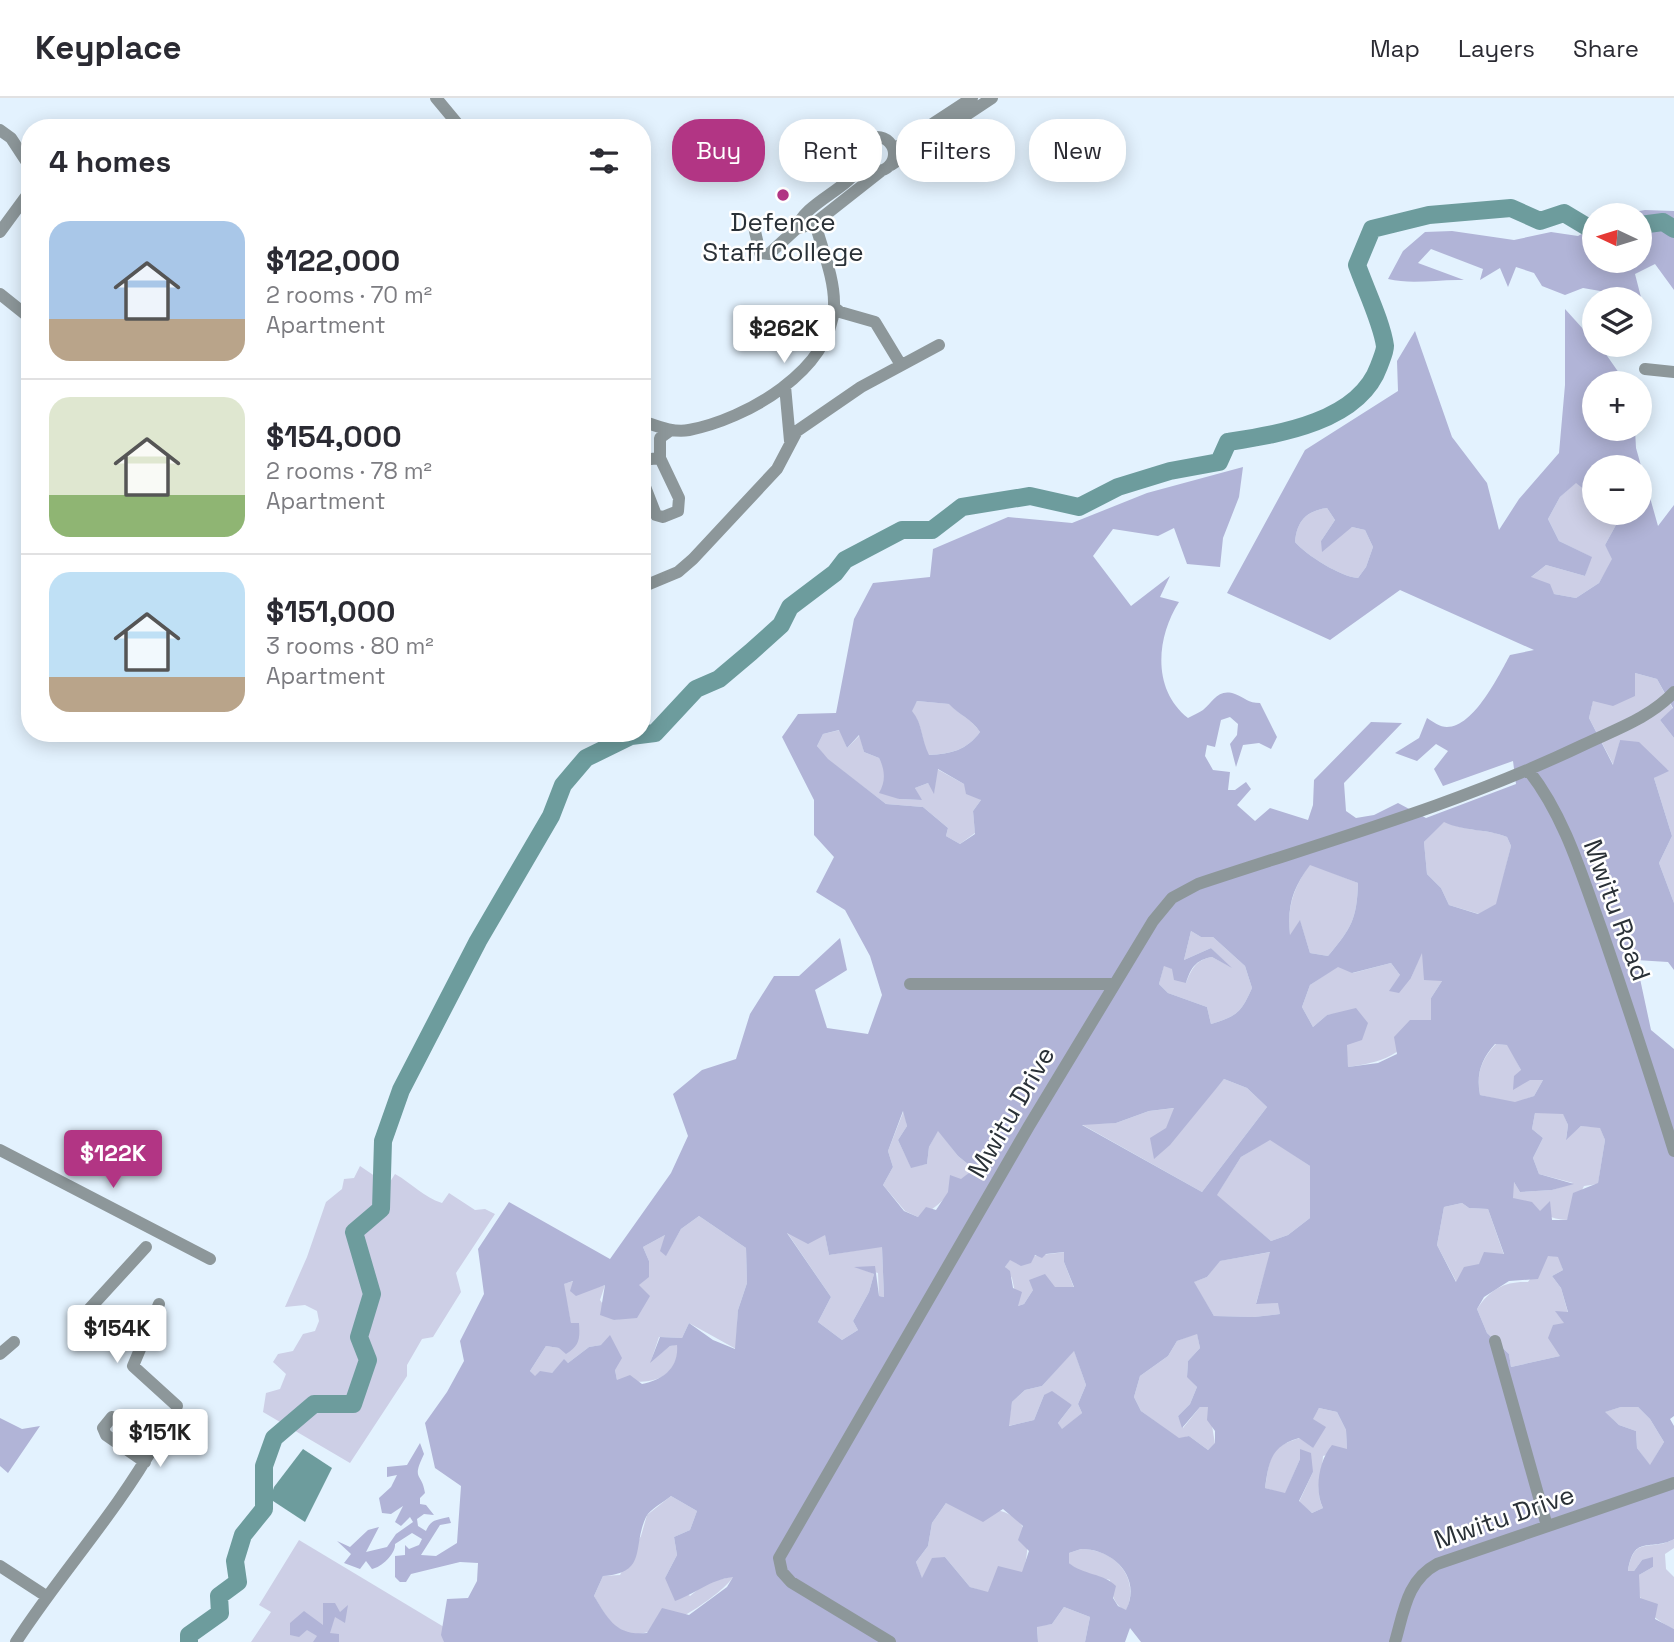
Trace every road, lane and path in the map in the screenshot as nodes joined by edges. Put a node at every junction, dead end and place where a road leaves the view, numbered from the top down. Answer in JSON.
{"nodes":[{"id":1,"x":436,"y":98,"type":"edge"},
{"id":2,"x":972,"y":98,"type":"edge"},
{"id":3,"x":992,"y":98,"type":"edge"},
{"id":4,"x":452,"y":119,"type":"edge"},
{"id":5,"x":0,"y":130,"type":"edge"},
{"id":6,"x":882,"y":138,"type":"edge"},
{"id":7,"x":894,"y":149,"type":"junction"},
{"id":8,"x":21,"y":153,"type":"edge"},
{"id":9,"x":886,"y":168,"type":"junction"},
{"id":10,"x":882,"y":169,"type":"edge"},
{"id":11,"x":847,"y":182,"type":"edge"},
{"id":12,"x":21,"y":203,"type":"edge"},
{"id":13,"x":815,"y":223,"type":"junction"},
{"id":14,"x":754,"y":227,"type":"dead end"},
{"id":15,"x":796,"y":229,"type":"junction"},
{"id":16,"x":0,"y":232,"type":"edge"},
{"id":17,"x":0,"y":294,"type":"edge"},
{"id":18,"x":834,"y":307,"type":"junction"},
{"id":19,"x":21,"y":311,"type":"edge"},
{"id":20,"x":939,"y":345,"type":"dead end"},
{"id":21,"x":901,"y":365,"type":"junction"},
{"id":22,"x":1645,"y":369,"type":"dead end"},
{"id":23,"x":1674,"y":372,"type":"edge"},
{"id":24,"x":785,"y":386,"type":"junction"},
{"id":25,"x":651,"y":424,"type":"edge"},
{"id":26,"x":671,"y":430,"type":"junction"},
{"id":27,"x":790,"y":441,"type":"junction"},
{"id":28,"x":660,"y":458,"type":"junction"},
{"id":29,"x":651,"y":459,"type":"edge"},
{"id":30,"x":670,"y":482,"type":"junction"},
{"id":31,"x":651,"y":484,"type":"edge"},
{"id":32,"x":651,"y":501,"type":"edge"},
{"id":33,"x":651,"y":583,"type":"edge"},
{"id":34,"x":1674,"y":692,"type":"edge"},
{"id":35,"x":1529,"y":771,"type":"junction"},
{"id":36,"x":910,"y":984,"type":"dead end"},
{"id":37,"x":1114,"y":984,"type":"junction"},
{"id":38,"x":0,"y":1150,"type":"edge"},
{"id":39,"x":1674,"y":1151,"type":"edge"},
{"id":40,"x":146,"y":1247,"type":"dead end"},
{"id":41,"x":210,"y":1259,"type":"dead end"},
{"id":42,"x":159,"y":1304,"type":"dead end"},
{"id":43,"x":81,"y":1318,"type":"dead end"},
{"id":44,"x":1495,"y":1341,"type":"dead end"},
{"id":45,"x":14,"y":1342,"type":"dead end"},
{"id":46,"x":0,"y":1354,"type":"edge"},
{"id":47,"x":177,"y":1406,"type":"dead end"},
{"id":48,"x":112,"y":1417,"type":"dead end"},
{"id":49,"x":156,"y":1442,"type":"dead end"},
{"id":50,"x":145,"y":1462,"type":"junction"},
{"id":51,"x":1674,"y":1483,"type":"edge"},
{"id":52,"x":1547,"y":1526,"type":"junction"},
{"id":53,"x":0,"y":1566,"type":"edge"},
{"id":54,"x":46,"y":1596,"type":"junction"},
{"id":55,"x":16,"y":1642,"type":"edge"},
{"id":56,"x":890,"y":1642,"type":"edge"},
{"id":57,"x":1395,"y":1642,"type":"edge"}],
"edges":[{"from":1,"to":4,"type":"street"},
{"from":2,"to":7,"type":"street"},
{"from":3,"to":9,"type":"street"},
{"from":5,"to":8,"type":"street"},
{"from":6,"to":7,"type":"street"},
{"from":7,"to":9,"type":"street"},
{"from":9,"to":10,"type":"street"},
{"from":9,"to":13,"type":"street"},
{"from":11,"to":15,"type":"street"},
{"from":12,"to":16,"type":"street"},
{"from":13,"to":15,"type":"street"},
{"from":13,"to":18,"type":"street"},
{"from":14,"to":15,"type":"street"},
{"from":17,"to":19,"type":"street"},
{"from":18,"to":21,"type":"street"},
{"from":18,"to":24,"type":"street"},
{"from":20,"to":21,"type":"street"},
{"from":21,"to":27,"type":"street"},
{"from":22,"to":23,"type":"street"},
{"from":24,"to":26,"type":"street"},
{"from":24,"to":27,"type":"street"},
{"from":25,"to":26,"type":"street"},
{"from":26,"to":28,"type":"street"},
{"from":27,"to":33,"type":"street"},
{"from":28,"to":29,"type":"street"},
{"from":28,"to":30,"type":"street"},
{"from":30,"to":31,"type":"street"},
{"from":30,"to":32,"type":"street"},
{"from":34,"to":35,"type":"street","name":"Mwitu Drive"},
{"from":35,"to":37,"type":"street","name":"Mwitu Drive"},
{"from":35,"to":39,"type":"street","name":"Mwitu Road"},
{"from":36,"to":37,"type":"street"},
{"from":37,"to":56,"type":"street","name":"Mwitu Drive"},
{"from":38,"to":41,"type":"street"},
{"from":40,"to":43,"type":"street"},
{"from":42,"to":47,"type":"street"},
{"from":44,"to":52,"type":"street"},
{"from":45,"to":46,"type":"street"},
{"from":48,"to":50,"type":"street"},
{"from":49,"to":50,"type":"street"},
{"from":50,"to":54,"type":"street"},
{"from":51,"to":52,"type":"street","name":"Mwitu Drive"},
{"from":52,"to":57,"type":"street","name":"Mwitu Drive"},
{"from":53,"to":54,"type":"street"},
{"from":54,"to":55,"type":"street"}]}
